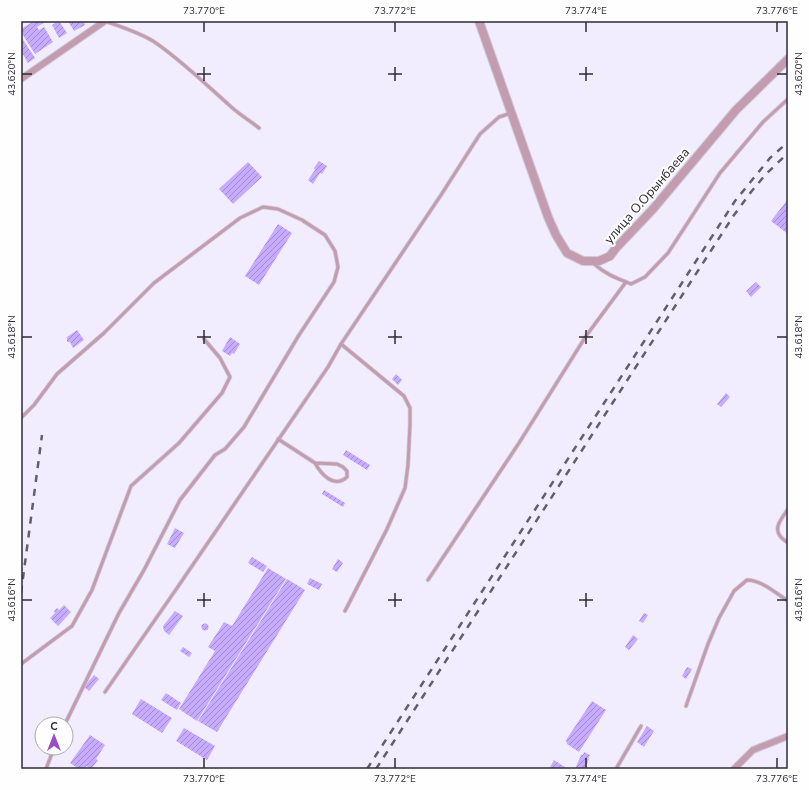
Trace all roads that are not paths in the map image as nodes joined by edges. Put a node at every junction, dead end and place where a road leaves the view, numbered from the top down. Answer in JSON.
{"nodes":[{"id":1,"x":105,"y":21,"type":"edge"},
{"id":2,"x":479,"y":21,"type":"edge"},
{"id":3,"x":788,"y":58,"type":"edge"},
{"id":4,"x":21,"y":79,"type":"edge"},
{"id":5,"x":788,"y":99,"type":"edge"},
{"id":6,"x":511,"y":113,"type":"junction"},
{"id":7,"x":259,"y":128,"type":"dead end"},
{"id":8,"x":590,"y":261,"type":"junction"},
{"id":9,"x":626,"y":282,"type":"junction"},
{"id":10,"x":204,"y":339,"type":"dead end"},
{"id":11,"x":341,"y":344,"type":"junction"},
{"id":12,"x":21,"y":418,"type":"edge"},
{"id":13,"x":278,"y":439,"type":"junction"},
{"id":14,"x":315,"y":463,"type":"junction"},
{"id":15,"x":788,"y":509,"type":"edge"},
{"id":16,"x":788,"y":543,"type":"edge"},
{"id":17,"x":428,"y":580,"type":"dead end"},
{"id":18,"x":788,"y":601,"type":"edge"},
{"id":19,"x":345,"y":611,"type":"dead end"},
{"id":20,"x":21,"y":664,"type":"edge"},
{"id":21,"x":105,"y":692,"type":"dead end"},
{"id":22,"x":686,"y":706,"type":"dead end"},
{"id":23,"x":69,"y":716,"type":"edge"},
{"id":24,"x":641,"y":726,"type":"dead end"},
{"id":25,"x":788,"y":736,"type":"edge"},
{"id":26,"x":51,"y":756,"type":"edge"},
{"id":27,"x":46,"y":769,"type":"edge"},
{"id":28,"x":616,"y":769,"type":"edge"},
{"id":29,"x":734,"y":769,"type":"edge"}],
"edges":[{"from":1,"to":4,"type":"street"},
{"from":1,"to":7,"type":"lane"},
{"from":2,"to":6,"type":"street"},
{"from":3,"to":8,"type":"street","name":"улица О.Орынбаева"},
{"from":5,"to":9,"type":"lane"},
{"from":6,"to":8,"type":"street"},
{"from":6,"to":11,"type":"lane"},
{"from":8,"to":9,"type":"lane"},
{"from":9,"to":17,"type":"lane"},
{"from":10,"to":20,"type":"lane"},
{"from":11,"to":13,"type":"lane"},
{"from":11,"to":19,"type":"lane"},
{"from":12,"to":23,"type":"lane"},
{"from":13,"to":14,"type":"lane"},
{"from":13,"to":21,"type":"lane"},
{"from":14,"to":14,"type":"lane"},
{"from":15,"to":16,"type":"lane"},
{"from":18,"to":22,"type":"lane"},
{"from":24,"to":28,"type":"lane"},
{"from":25,"to":29,"type":"street"},
{"from":26,"to":27,"type":"lane"}]}
